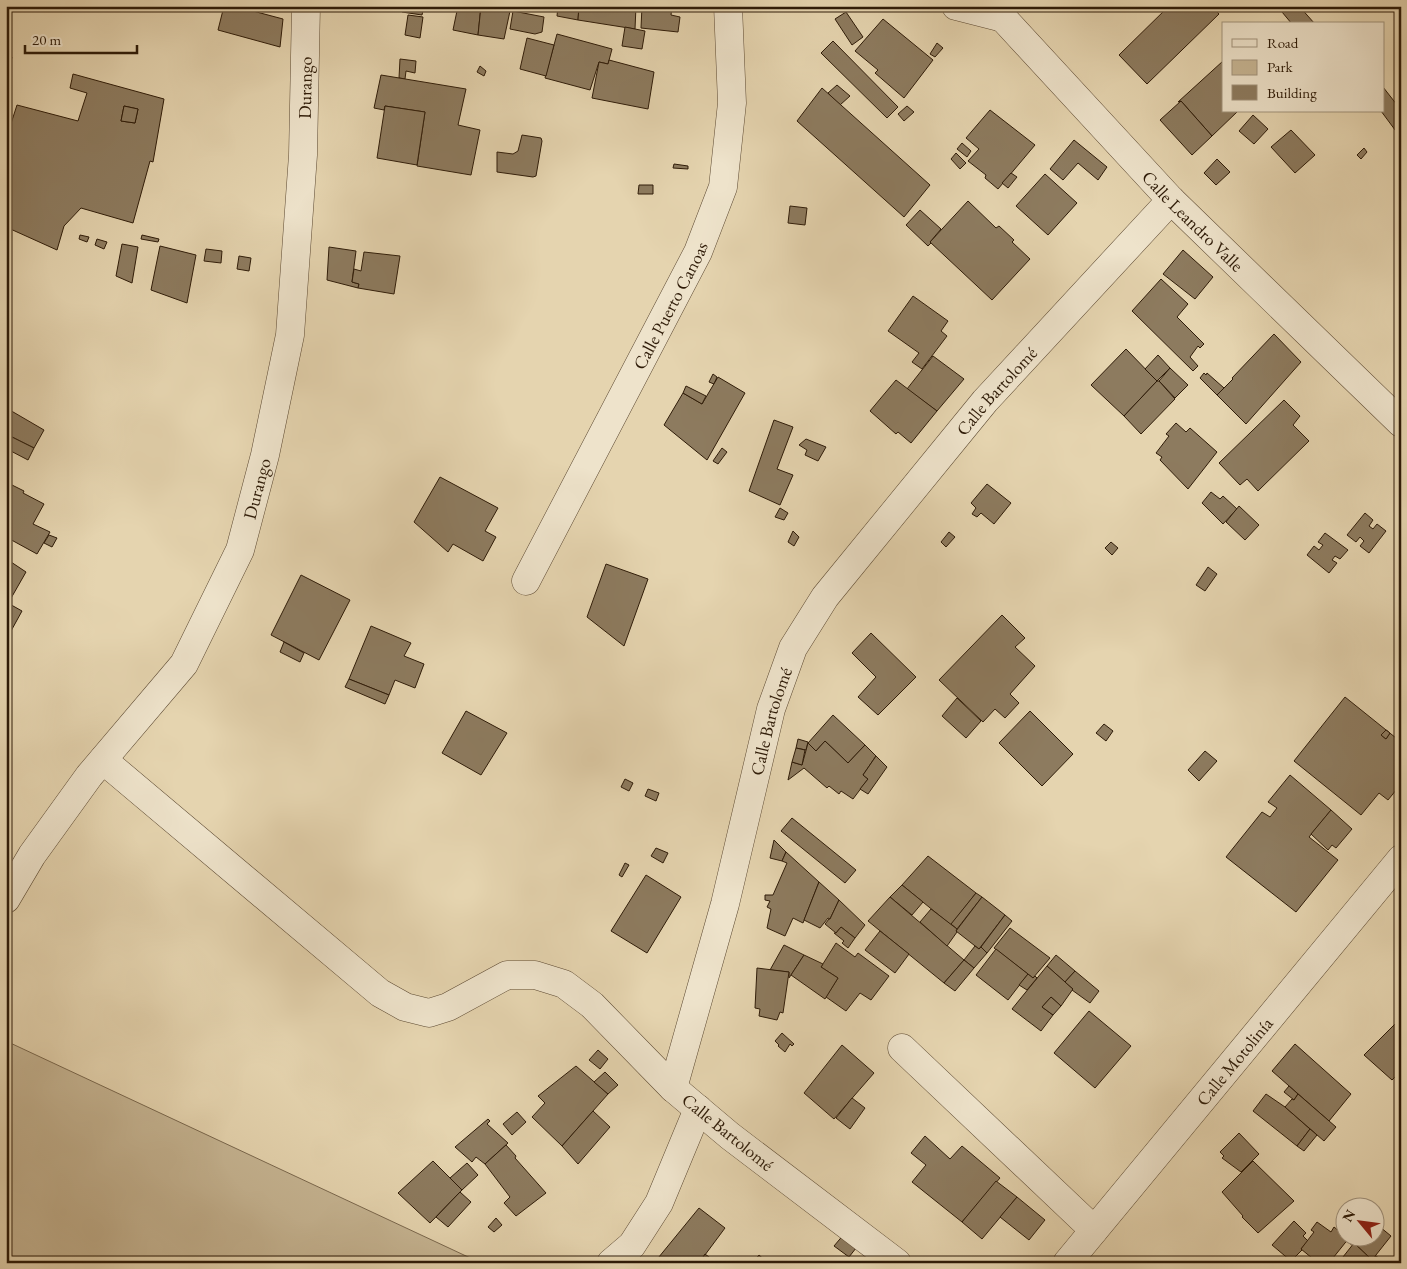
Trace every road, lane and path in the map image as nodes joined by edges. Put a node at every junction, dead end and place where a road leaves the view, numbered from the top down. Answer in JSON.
{"nodes":[{"id":1,"x":306,"y":6,"type":"edge"},
{"id":2,"x":728,"y":6,"type":"edge"},
{"id":3,"x":956,"y":6,"type":"edge"},
{"id":4,"x":1004,"y":12,"type":"edge"},
{"id":5,"x":1171,"y":200,"type":"junction"},
{"id":6,"x":1401,"y":423,"type":"edge"},
{"id":7,"x":526,"y":581,"type":"dead end"},
{"id":8,"x":103,"y":760,"type":"junction"},
{"id":9,"x":1401,"y":859,"type":"edge"},
{"id":10,"x":6,"y":899,"type":"edge"},
{"id":11,"x":902,"y":1048,"type":"dead end"},
{"id":12,"x":673,"y":1088,"type":"junction"},
{"id":13,"x":698,"y":1109,"type":"junction"},
{"id":14,"x":1094,"y":1230,"type":"junction"},
{"id":15,"x":612,"y":1263,"type":"edge"},
{"id":16,"x":897,"y":1263,"type":"edge"},
{"id":17,"x":1067,"y":1263,"type":"edge"}],
"edges":[{"from":1,"to":8,"type":"street","name":"Durango"},
{"from":2,"to":7,"type":"street","name":"Calle Puerto Canoas"},
{"from":3,"to":4,"type":"street"},
{"from":4,"to":5,"type":"street","name":"Calle Leandro Valle"},
{"from":5,"to":6,"type":"street","name":"Calle Leandro Valle"},
{"from":5,"to":12,"type":"street","name":"Calle Bartolomé"},
{"from":8,"to":10,"type":"street","name":"Durango"},
{"from":8,"to":12,"type":"street"},
{"from":9,"to":14,"type":"street","name":"Calle Motolinía"},
{"from":11,"to":14,"type":"street"},
{"from":12,"to":13,"type":"street","name":"Calle Bartolomé"},
{"from":13,"to":15,"type":"street"},
{"from":13,"to":16,"type":"street","name":"Calle Bartolomé"},
{"from":14,"to":17,"type":"street","name":"Calle Motolinía"}]}
